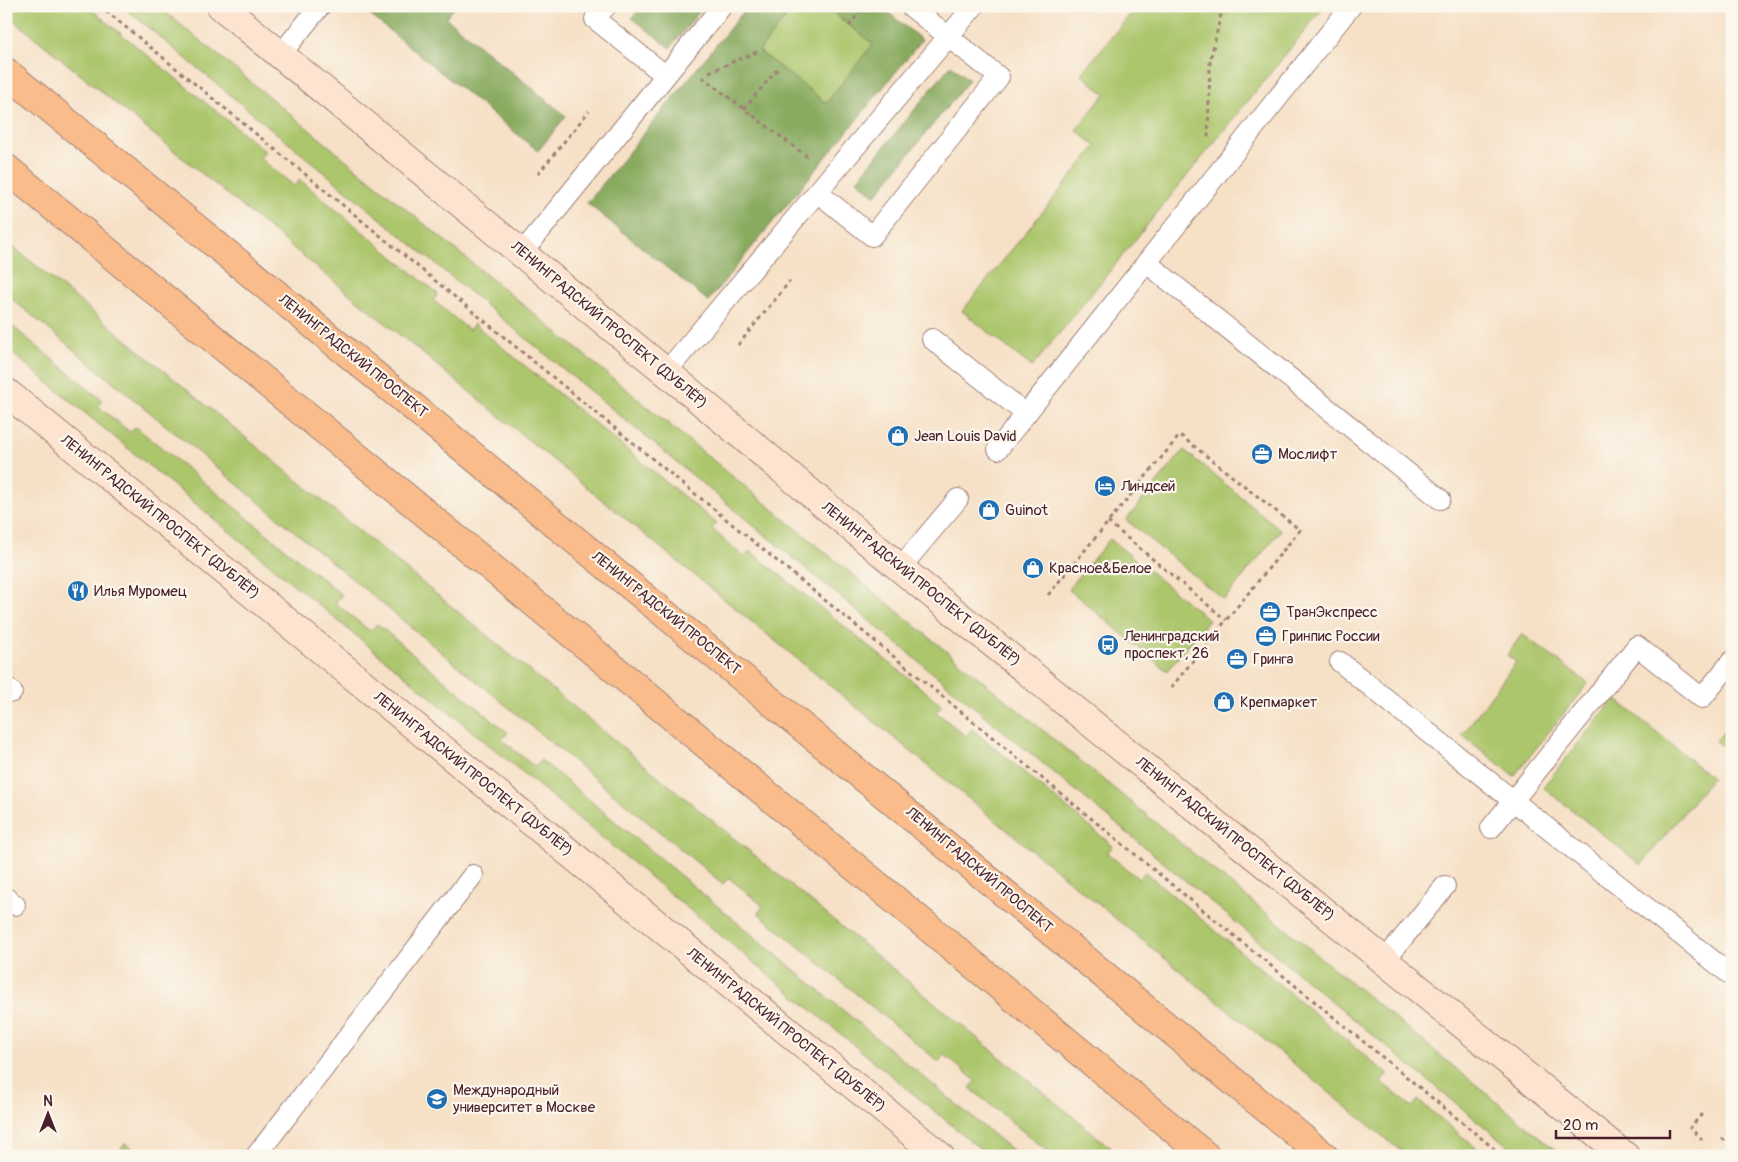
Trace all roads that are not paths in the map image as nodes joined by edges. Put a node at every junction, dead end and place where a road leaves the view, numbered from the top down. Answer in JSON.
{"nodes":[{"id":1,"x":221,"y":6,"type":"edge"},
{"id":2,"x":320,"y":6,"type":"edge"},
{"id":3,"x":606,"y":6,"type":"edge"},
{"id":4,"x":722,"y":6,"type":"edge"},
{"id":5,"x":910,"y":6,"type":"edge"},
{"id":6,"x":974,"y":6,"type":"edge"},
{"id":7,"x":1352,"y":6,"type":"edge"},
{"id":8,"x":948,"y":36,"type":"junction"},
{"id":9,"x":281,"y":54,"type":"junction"},
{"id":10,"x":6,"y":72,"type":"edge"},
{"id":11,"x":665,"y":75,"type":"junction"},
{"id":12,"x":6,"y":168,"type":"edge"},
{"id":13,"x":817,"y":192,"type":"junction"},
{"id":14,"x":522,"y":253,"type":"junction"},
{"id":15,"x":1147,"y":263,"type":"junction"},
{"id":16,"x":932,"y":339,"type":"dead end"},
{"id":17,"x":666,"y":372,"type":"junction"},
{"id":18,"x":6,"y":392,"type":"edge"},
{"id":19,"x":1026,"y":414,"type":"junction"},
{"id":20,"x":998,"y":449,"type":"dead end"},
{"id":21,"x":958,"y":499,"type":"dead end"},
{"id":22,"x":1440,"y":499,"type":"dead end"},
{"id":23,"x":900,"y":568,"type":"junction"},
{"id":24,"x":1732,"y":661,"type":"edge"},
{"id":25,"x":1340,"y":662,"type":"dead end"},
{"id":26,"x":1513,"y":800,"type":"junction"},
{"id":27,"x":1491,"y":828,"type":"dead end"},
{"id":28,"x":473,"y":875,"type":"dead end"},
{"id":29,"x":1445,"y":886,"type":"dead end"},
{"id":30,"x":1386,"y":960,"type":"junction"},
{"id":31,"x":1732,"y":976,"type":"edge"},
{"id":32,"x":256,"y":1156,"type":"edge"},
{"id":33,"x":940,"y":1156,"type":"edge"},
{"id":34,"x":1206,"y":1156,"type":"edge"},
{"id":35,"x":1324,"y":1156,"type":"edge"},
{"id":36,"x":1625,"y":1156,"type":"edge"}],
"edges":[{"from":1,"to":9,"type":"main road","name":"ЛЕНИНГРАДСКИЙ ПРОСПЕКТ (ДУБЛЁР)"},
{"from":2,"to":9,"type":"lane"},
{"from":3,"to":11,"type":"lane"},
{"from":4,"to":11,"type":"lane"},
{"from":5,"to":8,"type":"lane"},
{"from":6,"to":8,"type":"lane"},
{"from":7,"to":15,"type":"lane"},
{"from":8,"to":13,"type":"lane"},
{"from":8,"to":13,"type":"lane"},
{"from":9,"to":14,"type":"main road","name":"ЛЕНИНГРАДСКИЙ ПРОСПЕКТ (ДУБЛЁР)"},
{"from":10,"to":35,"type":"main road","name":"ЛЕНИНГРАДСКИЙ ПРОСПЕКТ"},
{"from":11,"to":14,"type":"lane"},
{"from":12,"to":34,"type":"main road"},
{"from":13,"to":17,"type":"lane"},
{"from":14,"to":17,"type":"main road","name":"ЛЕНИНГРАДСКИЙ ПРОСПЕКТ (ДУБЛЁР)"},
{"from":15,"to":19,"type":"lane"},
{"from":15,"to":22,"type":"lane"},
{"from":16,"to":19,"type":"lane"},
{"from":17,"to":23,"type":"main road","name":"ЛЕНИНГРАДСКИЙ ПРОСПЕКТ (ДУБЛЁР)"},
{"from":18,"to":33,"type":"main road","name":"ЛЕНИНГРАДСКИЙ ПРОСПЕКТ (ДУБЛЁР)"},
{"from":19,"to":20,"type":"lane"},
{"from":21,"to":23,"type":"lane"},
{"from":23,"to":30,"type":"main road","name":"ЛЕНИНГРАДСКИЙ ПРОСПЕКТ (ДУБЛЁР)"},
{"from":24,"to":26,"type":"lane"},
{"from":25,"to":26,"type":"lane"},
{"from":26,"to":27,"type":"lane"},
{"from":26,"to":31,"type":"lane"},
{"from":28,"to":32,"type":"lane"},
{"from":29,"to":30,"type":"lane"},
{"from":30,"to":36,"type":"main road","name":"ЛЕНИНГРАДСКИЙ ПРОСПЕКТ (ДУБЛЁР)"}]}
